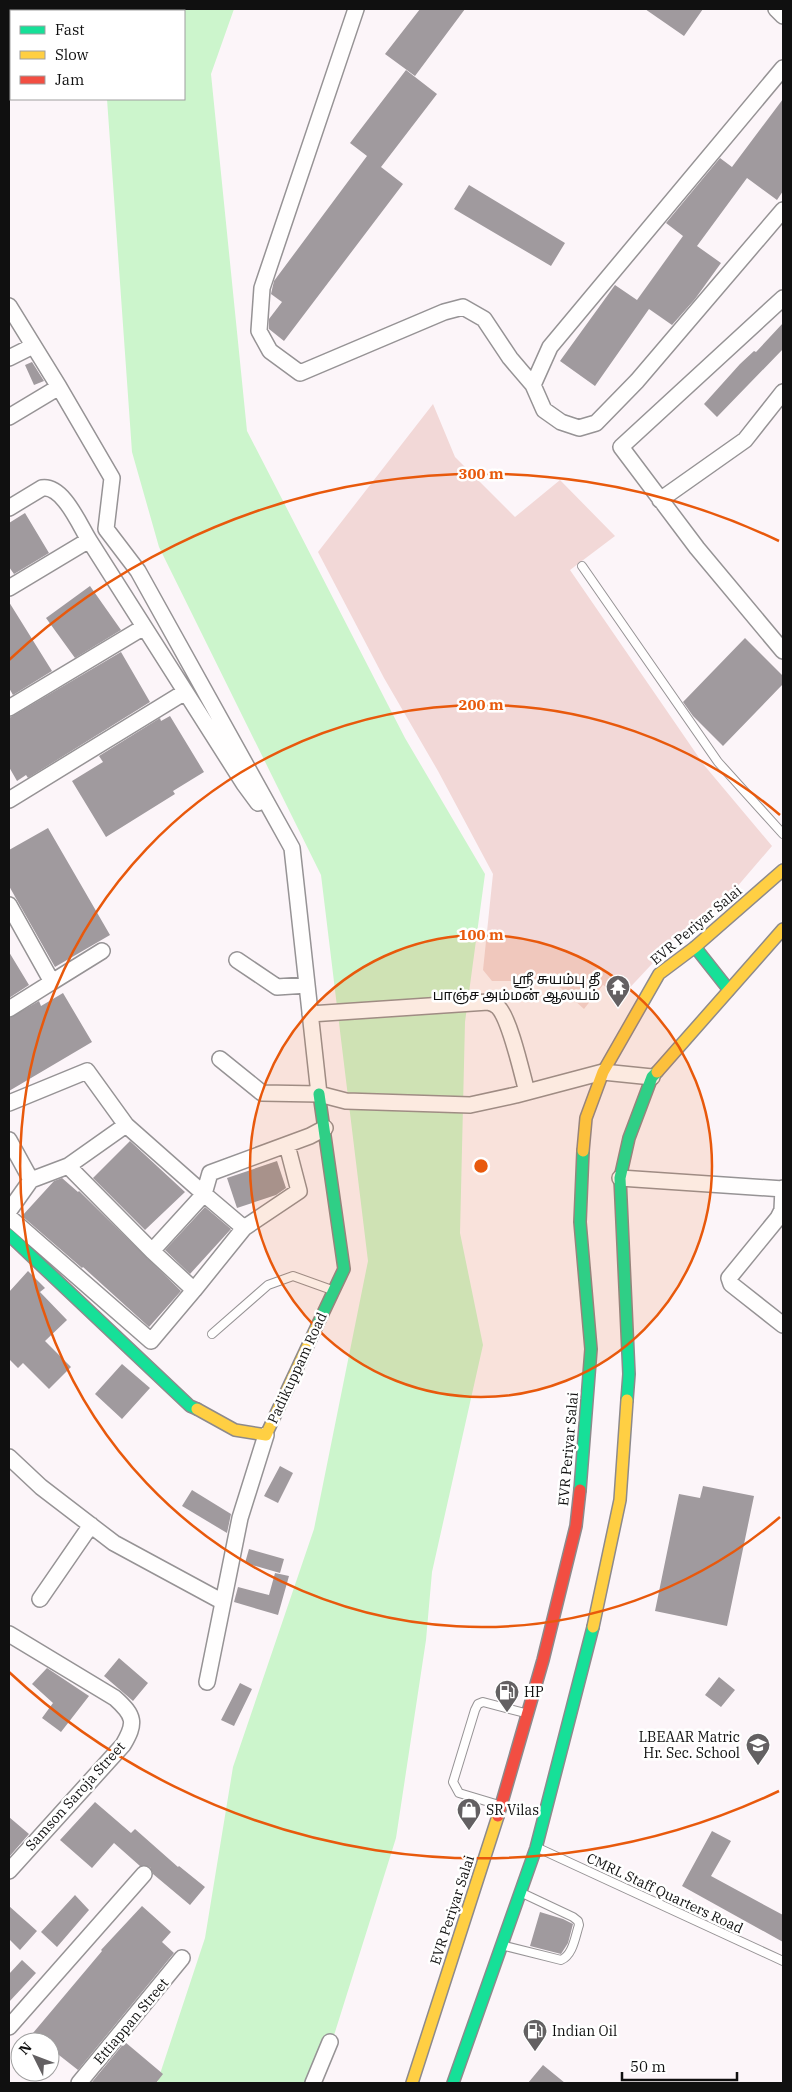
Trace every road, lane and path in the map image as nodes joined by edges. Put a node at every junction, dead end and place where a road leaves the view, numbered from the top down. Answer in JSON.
{"nodes":[{"id":1,"x":356,"y":9,"type":"edge"},
{"id":2,"x":776,"y":9,"type":"edge"},
{"id":3,"x":783,"y":16,"type":"edge"},
{"id":4,"x":783,"y":68,"type":"edge"},
{"id":5,"x":783,"y":210,"type":"edge"},
{"id":6,"x":783,"y":298,"type":"edge"},
{"id":7,"x":9,"y":306,"type":"edge"},
{"id":8,"x":33,"y":346,"type":"junction"},
{"id":9,"x":9,"y":358,"type":"edge"},
{"id":10,"x":533,"y":385,"type":"junction"},
{"id":11,"x":59,"y":387,"type":"junction"},
{"id":12,"x":783,"y":392,"type":"edge"},
{"id":13,"x":9,"y":417,"type":"edge"},
{"id":14,"x":660,"y":500,"type":"junction"},
{"id":15,"x":9,"y":508,"type":"edge"},
{"id":16,"x":89,"y":540,"type":"junction"},
{"id":17,"x":582,"y":566,"type":"dead end"},
{"id":18,"x":9,"y":588,"type":"edge"},
{"id":19,"x":144,"y":627,"type":"junction"},
{"id":20,"x":783,"y":651,"type":"edge"},
{"id":21,"x":184,"y":692,"type":"junction"},
{"id":22,"x":9,"y":708,"type":"edge"},
{"id":23,"x":9,"y":800,"type":"edge"},
{"id":24,"x":783,"y":834,"type":"edge"},
{"id":25,"x":292,"y":848,"type":"junction"},
{"id":26,"x":783,"y":870,"type":"edge"},
{"id":27,"x":9,"y":905,"type":"edge"},
{"id":28,"x":783,"y":929,"type":"edge"},
{"id":29,"x":695,"y":947,"type":"junction"},
{"id":30,"x":102,"y":951,"type":"dead end"},
{"id":31,"x":238,"y":960,"type":"dead end"},
{"id":32,"x":52,"y":982,"type":"junction"},
{"id":33,"x":307,"y":985,"type":"junction"},
{"id":34,"x":729,"y":990,"type":"junction"},
{"id":35,"x":9,"y":1009,"type":"edge"},
{"id":36,"x":310,"y":1014,"type":"junction"},
{"id":37,"x":220,"y":1059,"type":"dead end"},
{"id":38,"x":603,"y":1072,"type":"junction"},
{"id":39,"x":652,"y":1077,"type":"junction"},
{"id":40,"x":527,"y":1092,"type":"junction"},
{"id":41,"x":319,"y":1094,"type":"junction"},
{"id":42,"x":9,"y":1103,"type":"edge"},
{"id":43,"x":126,"y":1125,"type":"junction"},
{"id":44,"x":325,"y":1128,"type":"junction"},
{"id":45,"x":9,"y":1140,"type":"edge"},
{"id":46,"x":287,"y":1144,"type":"junction"},
{"id":47,"x":68,"y":1166,"type":"junction"},
{"id":48,"x":620,"y":1178,"type":"junction"},
{"id":49,"x":31,"y":1180,"type":"junction"},
{"id":50,"x":783,"y":1188,"type":"edge"},
{"id":51,"x":204,"y":1194,"type":"junction"},
{"id":52,"x":9,"y":1211,"type":"edge"},
{"id":53,"x":9,"y":1217,"type":"edge"},
{"id":54,"x":244,"y":1228,"type":"junction"},
{"id":55,"x":9,"y":1236,"type":"edge"},
{"id":56,"x":152,"y":1251,"type":"junction"},
{"id":57,"x":194,"y":1290,"type":"junction"},
{"id":58,"x":334,"y":1291,"type":"junction"},
{"id":59,"x":783,"y":1325,"type":"edge"},
{"id":60,"x":212,"y":1334,"type":"dead end"},
{"id":61,"x":266,"y":1435,"type":"junction"},
{"id":62,"x":9,"y":1457,"type":"edge"},
{"id":63,"x":91,"y":1525,"type":"junction"},
{"id":64,"x":40,"y":1599,"type":"dead end"},
{"id":65,"x":223,"y":1602,"type":"junction"},
{"id":66,"x":9,"y":1634,"type":"edge"},
{"id":67,"x":207,"y":1682,"type":"dead end"},
{"id":68,"x":528,"y":1714,"type":"junction"},
{"id":69,"x":501,"y":1805,"type":"junction"},
{"id":70,"x":536,"y":1848,"type":"junction"},
{"id":71,"x":9,"y":1871,"type":"edge"},
{"id":72,"x":144,"y":1874,"type":"dead end"},
{"id":73,"x":520,"y":1892,"type":"junction"},
{"id":74,"x":502,"y":1945,"type":"junction"},
{"id":75,"x":182,"y":1958,"type":"dead end"},
{"id":76,"x":783,"y":1961,"type":"edge"},
{"id":77,"x":9,"y":2027,"type":"edge"},
{"id":78,"x":330,"y":2042,"type":"dead end"},
{"id":79,"x":79,"y":2083,"type":"edge"},
{"id":80,"x":313,"y":2083,"type":"edge"},
{"id":81,"x":412,"y":2083,"type":"edge"},
{"id":82,"x":453,"y":2083,"type":"edge"}],
"edges":[{"from":1,"to":10,"type":"street"},
{"from":2,"to":3,"type":"street"},
{"from":4,"to":10,"type":"street"},
{"from":5,"to":10,"type":"street"},
{"from":6,"to":14,"type":"street"},
{"from":7,"to":8,"type":"street"},
{"from":8,"to":9,"type":"street"},
{"from":8,"to":11,"type":"street"},
{"from":11,"to":13,"type":"street"},
{"from":11,"to":25,"type":"street"},
{"from":12,"to":14,"type":"street"},
{"from":14,"to":20,"type":"street"},
{"from":15,"to":16,"type":"street"},
{"from":16,"to":18,"type":"street"},
{"from":16,"to":19,"type":"street"},
{"from":17,"to":24,"type":"lane"},
{"from":19,"to":21,"type":"street"},
{"from":19,"to":22,"type":"street"},
{"from":21,"to":23,"type":"street"},
{"from":21,"to":25,"type":"street"},
{"from":25,"to":33,"type":"street"},
{"from":26,"to":29,"type":"main road","name":"EVR Periyar Salai"},
{"from":27,"to":32,"type":"street"},
{"from":28,"to":34,"type":"main road"},
{"from":29,"to":34,"type":"main road"},
{"from":29,"to":38,"type":"main road","name":"EVR Periyar Salai"},
{"from":30,"to":32,"type":"street"},
{"from":31,"to":33,"type":"street"},
{"from":32,"to":35,"type":"street"},
{"from":33,"to":36,"type":"street"},
{"from":34,"to":39,"type":"main road"},
{"from":36,"to":40,"type":"street"},
{"from":36,"to":41,"type":"street"},
{"from":37,"to":41,"type":"street"},
{"from":38,"to":39,"type":"street"},
{"from":38,"to":40,"type":"street"},
{"from":38,"to":68,"type":"main road","name":"EVR Periyar Salai"},
{"from":39,"to":48,"type":"main road"},
{"from":40,"to":41,"type":"street"},
{"from":41,"to":44,"type":"main road","name":"Padikuppam Road"},
{"from":42,"to":43,"type":"street"},
{"from":43,"to":47,"type":"street"},
{"from":43,"to":51,"type":"street"},
{"from":44,"to":46,"type":"street"},
{"from":44,"to":58,"type":"main road","name":"Padikuppam Road"},
{"from":45,"to":49,"type":"street"},
{"from":46,"to":51,"type":"street"},
{"from":46,"to":54,"type":"street"},
{"from":47,"to":49,"type":"street"},
{"from":47,"to":56,"type":"street"},
{"from":48,"to":50,"type":"street"},
{"from":48,"to":70,"type":"main road"},
{"from":49,"to":52,"type":"street"},
{"from":50,"to":59,"type":"street"},
{"from":51,"to":54,"type":"street"},
{"from":51,"to":56,"type":"street"},
{"from":53,"to":57,"type":"street"},
{"from":54,"to":57,"type":"street"},
{"from":55,"to":61,"type":"main road","name":"Padikuppam Road"},
{"from":56,"to":57,"type":"street"},
{"from":58,"to":60,"type":"lane"},
{"from":58,"to":61,"type":"main road","name":"Padikuppam Road"},
{"from":61,"to":65,"type":"street"},
{"from":62,"to":63,"type":"street"},
{"from":63,"to":64,"type":"street"},
{"from":63,"to":65,"type":"street"},
{"from":65,"to":67,"type":"street"},
{"from":66,"to":71,"type":"street","name":"Samson Saroja Street"},
{"from":68,"to":69,"type":"main road","name":"EVR Periyar Salai"},
{"from":68,"to":69,"type":"lane"},
{"from":69,"to":81,"type":"main road","name":"EVR Periyar Salai"},
{"from":70,"to":73,"type":"main road"},
{"from":70,"to":76,"type":"lane","name":"CMRL Staff Quarters Road"},
{"from":72,"to":77,"type":"street"},
{"from":73,"to":74,"type":"main road"},
{"from":73,"to":74,"type":"lane"},
{"from":74,"to":82,"type":"main road"},
{"from":75,"to":79,"type":"street","name":"Ettiappan Street"},
{"from":78,"to":80,"type":"street"}]}
